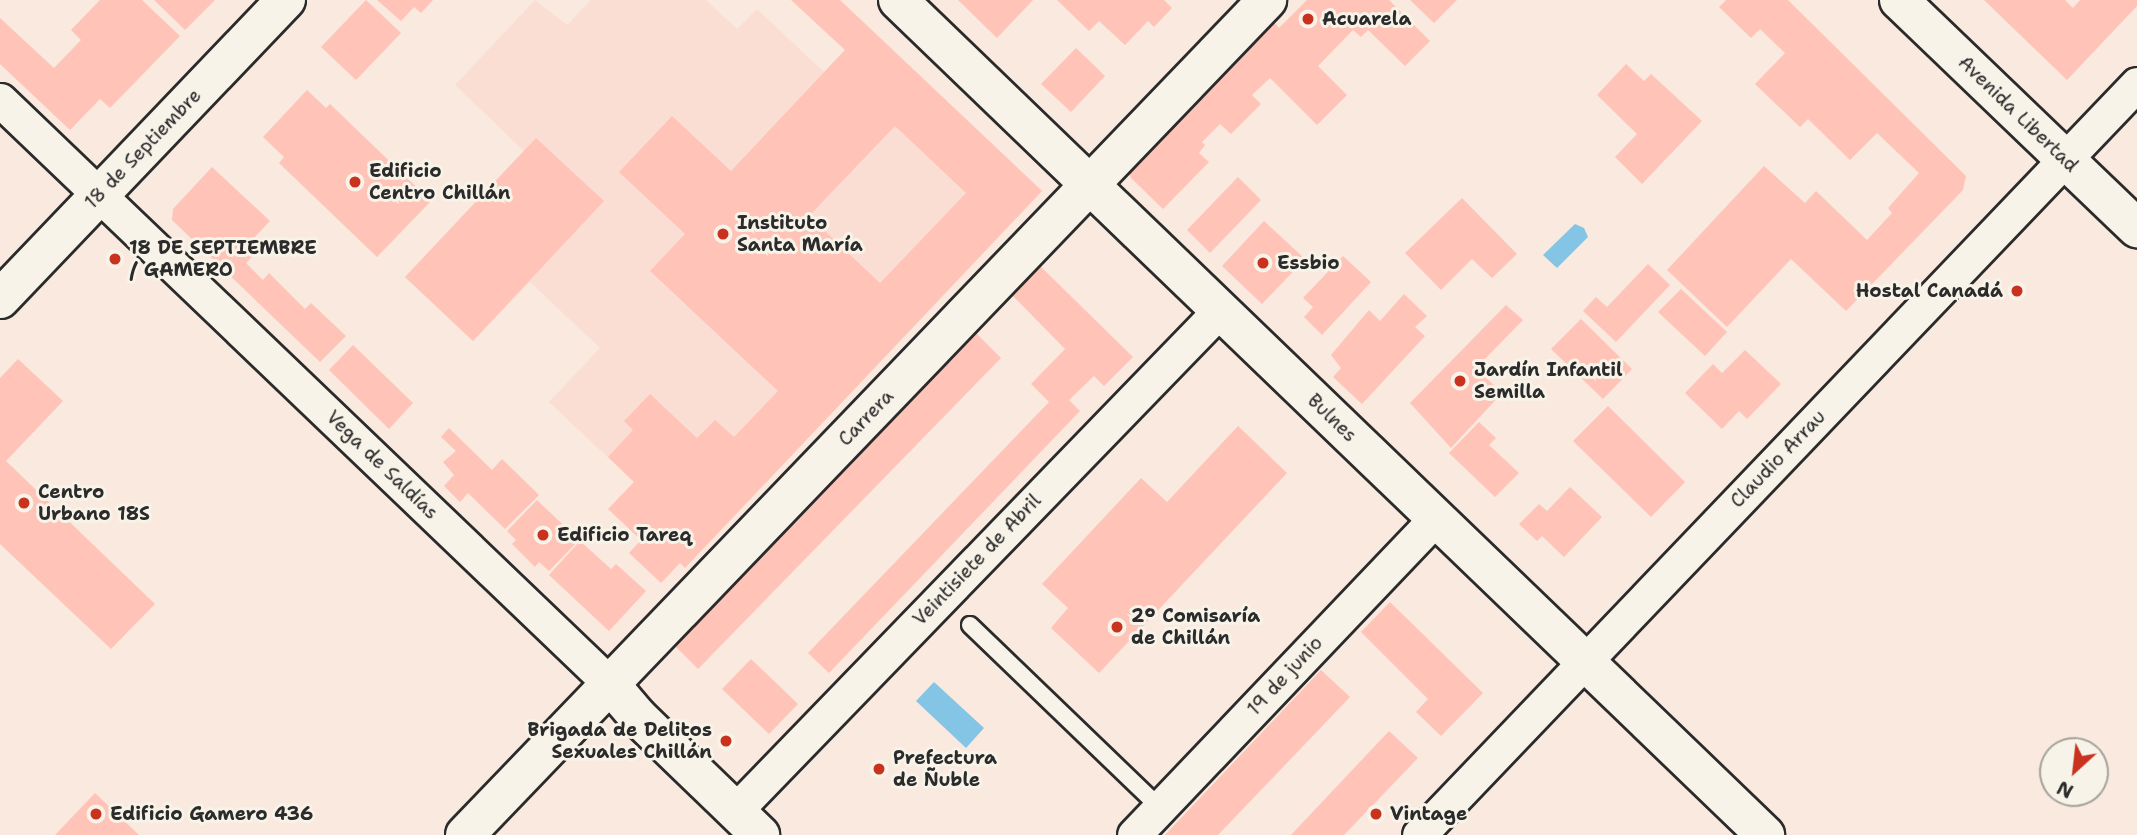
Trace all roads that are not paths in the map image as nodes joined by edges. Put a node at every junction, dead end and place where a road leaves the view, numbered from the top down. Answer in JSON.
{"nodes":[{"id":1,"x":286,"y":0,"type":"edge"},
{"id":2,"x":898,"y":0,"type":"edge"},
{"id":3,"x":1267,"y":0,"type":"edge"},
{"id":4,"x":1899,"y":0,"type":"edge"},
{"id":5,"x":2137,"y":84,"type":"edge"},
{"id":6,"x":0,"y":100,"type":"edge"},
{"id":7,"x":2065,"y":159,"type":"junction"},
{"id":8,"x":1090,"y":185,"type":"junction"},
{"id":9,"x":100,"y":195,"type":"junction"},
{"id":10,"x":2137,"y":228,"type":"edge"},
{"id":11,"x":0,"y":299,"type":"edge"},
{"id":12,"x":1220,"y":310,"type":"junction"},
{"id":13,"x":1436,"y":518,"type":"junction"},
{"id":14,"x":970,"y":625,"type":"dead end"},
{"id":15,"x":1585,"y":661,"type":"junction"},
{"id":16,"x":610,"y":684,"type":"junction"},
{"id":17,"x":1160,"y":808,"type":"junction"},
{"id":18,"x":747,"y":823,"type":"edge"},
{"id":19,"x":465,"y":835,"type":"edge"},
{"id":20,"x":1134,"y":835,"type":"edge"},
{"id":21,"x":1419,"y":835,"type":"edge"},
{"id":22,"x":1765,"y":835,"type":"edge"}],
"edges":[{"from":1,"to":9,"type":"street","name":"18 de Septiembre"},
{"from":2,"to":8,"type":"street","name":"Bulnes"},
{"from":3,"to":8,"type":"street","name":"Carrera"},
{"from":4,"to":7,"type":"street","name":"Avenida Libertad"},
{"from":5,"to":7,"type":"street","name":"Claudio Arrau"},
{"from":6,"to":9,"type":"street","name":"Vega de Saldías"},
{"from":7,"to":10,"type":"street","name":"Avenida Libertad"},
{"from":7,"to":15,"type":"street","name":"Claudio Arrau"},
{"from":8,"to":12,"type":"street","name":"Bulnes"},
{"from":8,"to":16,"type":"street","name":"Carrera"},
{"from":9,"to":11,"type":"street","name":"18 de Septiembre"},
{"from":9,"to":16,"type":"street","name":"Vega de Saldías"},
{"from":12,"to":13,"type":"street","name":"Bulnes"},
{"from":12,"to":18,"type":"street","name":"Veintisiete de Abril"},
{"from":13,"to":15,"type":"street","name":"Bulnes"},
{"from":13,"to":17,"type":"street","name":"19 de junio"},
{"from":14,"to":17,"type":"lane"},
{"from":15,"to":21,"type":"street","name":"Claudio Arrau"},
{"from":15,"to":22,"type":"street","name":"Bulnes"},
{"from":16,"to":18,"type":"street","name":"Vega de Saldías"},
{"from":16,"to":19,"type":"street","name":"Carrera"},
{"from":17,"to":20,"type":"street","name":"19 de junio"}]}
